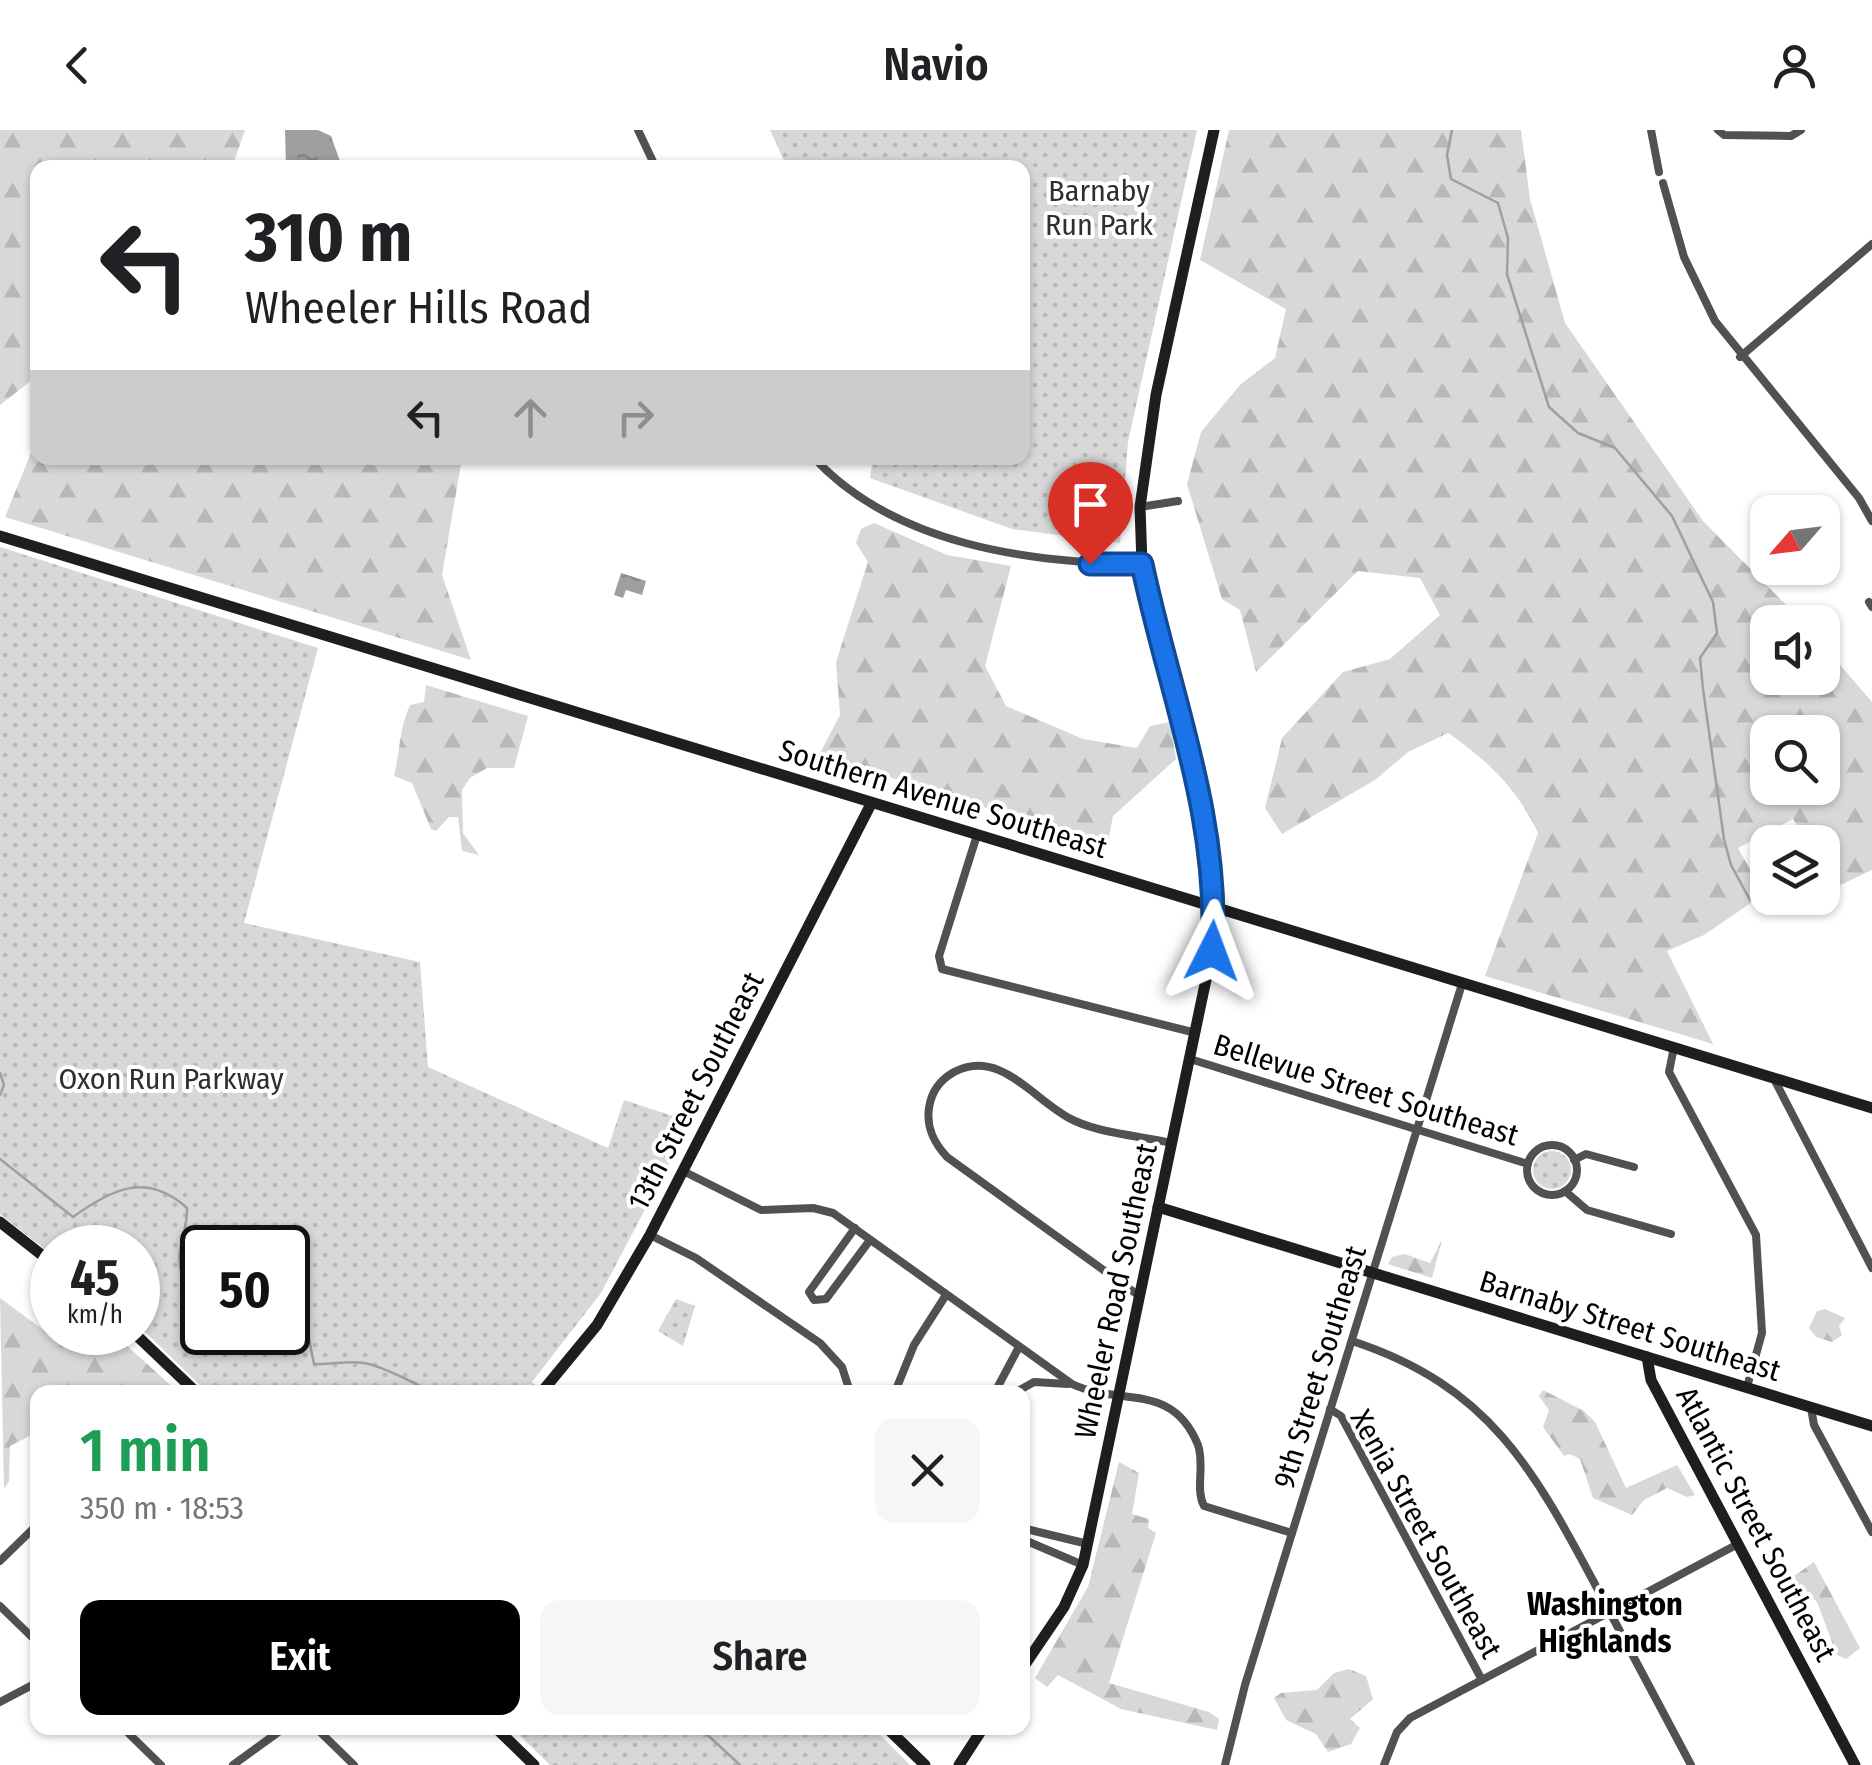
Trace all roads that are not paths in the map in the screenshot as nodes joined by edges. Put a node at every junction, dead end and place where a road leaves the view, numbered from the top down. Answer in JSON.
{"nodes":[{"id":1,"x":638,"y":130,"type":"edge"},
{"id":2,"x":1214,"y":130,"type":"edge"},
{"id":3,"x":1651,"y":130,"type":"edge"},
{"id":4,"x":1718,"y":130,"type":"edge"},
{"id":5,"x":1801,"y":130,"type":"edge"},
{"id":6,"x":652,"y":160,"type":"edge"},
{"id":7,"x":1660,"y":172,"type":"dead end"},
{"id":8,"x":1662,"y":183,"type":"dead end"},
{"id":9,"x":1872,"y":244,"type":"edge"},
{"id":10,"x":1740,"y":357,"type":"junction"},
{"id":11,"x":823,"y":465,"type":"edge"},
{"id":12,"x":1178,"y":501,"type":"dead end"},
{"id":13,"x":1140,"y":507,"type":"junction"},
{"id":14,"x":1872,"y":521,"type":"edge"},
{"id":15,"x":0,"y":536,"type":"edge"},
{"id":16,"x":1142,"y":564,"type":"junction"},
{"id":17,"x":870,"y":804,"type":"junction"},
{"id":18,"x":977,"y":836,"type":"junction"},
{"id":19,"x":1214,"y":908,"type":"junction"},
{"id":20,"x":1462,"y":984,"type":"junction"},
{"id":21,"x":1196,"y":1033,"type":"junction"},
{"id":22,"x":1674,"y":1047,"type":"junction"},
{"id":23,"x":1190,"y":1059,"type":"junction"},
{"id":24,"x":1774,"y":1079,"type":"junction"},
{"id":25,"x":1872,"y":1108,"type":"edge"},
{"id":26,"x":1417,"y":1128,"type":"junction"},
{"id":27,"x":1172,"y":1142,"type":"junction"},
{"id":28,"x":1574,"y":1160,"type":"junction"},
{"id":29,"x":1528,"y":1164,"type":"junction"},
{"id":30,"x":1634,"y":1167,"type":"dead end"},
{"id":31,"x":683,"y":1172,"type":"junction"},
{"id":32,"x":1565,"y":1191,"type":"junction"},
{"id":33,"x":1158,"y":1207,"type":"junction"},
{"id":34,"x":0,"y":1222,"type":"edge"},
{"id":35,"x":854,"y":1228,"type":"junction"},
{"id":36,"x":1671,"y":1234,"type":"dead end"},
{"id":37,"x":650,"y":1235,"type":"junction"},
{"id":38,"x":870,"y":1240,"type":"junction"},
{"id":39,"x":30,"y":1246,"type":"edge"},
{"id":40,"x":1872,"y":1268,"type":"edge"},
{"id":41,"x":1372,"y":1273,"type":"junction"},
{"id":42,"x":946,"y":1295,"type":"junction"},
{"id":43,"x":1138,"y":1295,"type":"junction"},
{"id":44,"x":1352,"y":1341,"type":"junction"},
{"id":45,"x":1019,"y":1347,"type":"junction"},
{"id":46,"x":157,"y":1355,"type":"edge"},
{"id":47,"x":1647,"y":1357,"type":"junction"},
{"id":48,"x":1072,"y":1384,"type":"junction"},
{"id":49,"x":189,"y":1385,"type":"edge"},
{"id":50,"x":551,"y":1385,"type":"edge"},
{"id":51,"x":848,"y":1385,"type":"edge"},
{"id":52,"x":898,"y":1385,"type":"edge"},
{"id":53,"x":999,"y":1385,"type":"edge"},
{"id":54,"x":1029,"y":1385,"type":"edge"},
{"id":55,"x":1746,"y":1387,"type":"junction"},
{"id":56,"x":1119,"y":1396,"type":"junction"},
{"id":57,"x":1812,"y":1408,"type":"junction"},
{"id":58,"x":1330,"y":1409,"type":"junction"},
{"id":59,"x":1872,"y":1426,"type":"edge"},
{"id":60,"x":1030,"y":1530,"type":"edge"},
{"id":61,"x":30,"y":1532,"type":"edge"},
{"id":62,"x":1872,"y":1532,"type":"edge"},
{"id":63,"x":1292,"y":1533,"type":"junction"},
{"id":64,"x":1030,"y":1542,"type":"edge"},
{"id":65,"x":1088,"y":1544,"type":"junction"},
{"id":66,"x":1738,"y":1544,"type":"junction"},
{"id":67,"x":0,"y":1561,"type":"edge"},
{"id":68,"x":1083,"y":1565,"type":"junction"},
{"id":69,"x":0,"y":1606,"type":"edge"},
{"id":70,"x":1610,"y":1612,"type":"junction"},
{"id":71,"x":30,"y":1635,"type":"edge"},
{"id":72,"x":1030,"y":1657,"type":"edge"},
{"id":73,"x":1482,"y":1680,"type":"junction"},
{"id":74,"x":30,"y":1686,"type":"edge"},
{"id":75,"x":0,"y":1702,"type":"edge"},
{"id":76,"x":130,"y":1735,"type":"edge"},
{"id":77,"x":274,"y":1735,"type":"edge"},
{"id":78,"x":323,"y":1735,"type":"edge"},
{"id":79,"x":503,"y":1735,"type":"edge"},
{"id":80,"x":894,"y":1735,"type":"edge"},
{"id":81,"x":978,"y":1735,"type":"edge"},
{"id":82,"x":161,"y":1765,"type":"edge"},
{"id":83,"x":233,"y":1765,"type":"edge"},
{"id":84,"x":354,"y":1765,"type":"edge"},
{"id":85,"x":534,"y":1765,"type":"edge"},
{"id":86,"x":925,"y":1765,"type":"edge"},
{"id":87,"x":959,"y":1765,"type":"edge"},
{"id":88,"x":1225,"y":1765,"type":"edge"},
{"id":89,"x":1384,"y":1765,"type":"edge"},
{"id":90,"x":1691,"y":1765,"type":"edge"},
{"id":91,"x":1855,"y":1765,"type":"edge"}],
"edges":[{"from":1,"to":6,"type":"street"},
{"from":2,"to":13,"type":"main road","name":"Wheeler Road Southeast"},
{"from":3,"to":7,"type":"street"},
{"from":4,"to":5,"type":"street"},
{"from":8,"to":10,"type":"street"},
{"from":9,"to":10,"type":"street"},
{"from":10,"to":14,"type":"street"},
{"from":11,"to":16,"type":"street"},
{"from":12,"to":13,"type":"street"},
{"from":13,"to":16,"type":"main road","name":"Wheeler Road Southeast"},
{"from":15,"to":17,"type":"main road","name":"Southern Avenue Southeast"},
{"from":16,"to":19,"type":"main road","name":"Wheeler Road Southeast"},
{"from":17,"to":18,"type":"main road","name":"Southern Avenue Southeast"},
{"from":17,"to":31,"type":"main road","name":"13th Street Southeast"},
{"from":18,"to":19,"type":"main road","name":"Southern Avenue Southeast"},
{"from":18,"to":21,"type":"street","name":"Bellevue Street Southeast"},
{"from":19,"to":20,"type":"main road","name":"Southern Avenue Southeast"},
{"from":19,"to":21,"type":"main road","name":"Wheeler Road Southeast"},
{"from":20,"to":22,"type":"main road","name":"Southern Avenue Southeast"},
{"from":20,"to":26,"type":"street","name":"9th Street Southeast"},
{"from":21,"to":23,"type":"main road","name":"Wheeler Road Southeast"},
{"from":22,"to":24,"type":"main road","name":"Southern Avenue Southeast"},
{"from":22,"to":55,"type":"street"},
{"from":23,"to":26,"type":"street","name":"Bellevue Street Southeast"},
{"from":23,"to":27,"type":"main road","name":"Wheeler Road Southeast"},
{"from":24,"to":25,"type":"main road","name":"Southern Avenue Southeast"},
{"from":24,"to":40,"type":"street"},
{"from":26,"to":29,"type":"street","name":"Bellevue Street Southeast"},
{"from":26,"to":41,"type":"street","name":"9th Street Southeast"},
{"from":27,"to":33,"type":"main road","name":"Wheeler Road Southeast"},
{"from":27,"to":43,"type":"street"},
{"from":28,"to":29,"type":"street"},
{"from":28,"to":30,"type":"street"},
{"from":28,"to":32,"type":"street"},
{"from":29,"to":32,"type":"street"},
{"from":31,"to":35,"type":"street"},
{"from":31,"to":37,"type":"main road","name":"13th Street Southeast"},
{"from":32,"to":36,"type":"street"},
{"from":33,"to":41,"type":"main road","name":"Barnaby Street Southeast"},
{"from":33,"to":43,"type":"main road","name":"Wheeler Road Southeast"},
{"from":34,"to":39,"type":"main road"},
{"from":35,"to":38,"type":"street"},
{"from":35,"to":38,"type":"street"},
{"from":37,"to":50,"type":"main road","name":"13th Street Southeast"},
{"from":37,"to":51,"type":"street"},
{"from":38,"to":42,"type":"street"},
{"from":41,"to":44,"type":"street","name":"9th Street Southeast"},
{"from":41,"to":47,"type":"main road","name":"Barnaby Street Southeast"},
{"from":42,"to":45,"type":"street"},
{"from":42,"to":52,"type":"street"},
{"from":43,"to":56,"type":"main road","name":"Wheeler Road Southeast"},
{"from":44,"to":58,"type":"street","name":"9th Street Southeast"},
{"from":44,"to":70,"type":"street"},
{"from":45,"to":48,"type":"street"},
{"from":45,"to":53,"type":"street"},
{"from":46,"to":49,"type":"main road"},
{"from":47,"to":55,"type":"main road","name":"Barnaby Street Southeast"},
{"from":47,"to":66,"type":"main road","name":"Atlantic Street Southeast"},
{"from":48,"to":54,"type":"street"},
{"from":48,"to":56,"type":"street"},
{"from":55,"to":57,"type":"main road","name":"Barnaby Street Southeast"},
{"from":56,"to":63,"type":"street"},
{"from":56,"to":65,"type":"main road","name":"Wheeler Road Southeast"},
{"from":57,"to":59,"type":"main road","name":"Barnaby Street Southeast"},
{"from":57,"to":62,"type":"street"},
{"from":58,"to":63,"type":"street","name":"9th Street Southeast"},
{"from":58,"to":73,"type":"street","name":"Xenia Street Southeast"},
{"from":60,"to":65,"type":"street"},
{"from":61,"to":67,"type":"street"},
{"from":63,"to":88,"type":"street","name":"9th Street Southeast"},
{"from":64,"to":68,"type":"street"},
{"from":65,"to":68,"type":"main road","name":"Wheeler Road Southeast"},
{"from":66,"to":70,"type":"street"},
{"from":66,"to":91,"type":"main road","name":"Atlantic Street Southeast"},
{"from":68,"to":72,"type":"main road","name":"Wheeler Road Southeast"},
{"from":69,"to":71,"type":"street"},
{"from":70,"to":73,"type":"street"},
{"from":70,"to":90,"type":"street"},
{"from":73,"to":89,"type":"street"},
{"from":74,"to":75,"type":"street"},
{"from":76,"to":82,"type":"street"},
{"from":77,"to":83,"type":"street"},
{"from":78,"to":84,"type":"street"},
{"from":79,"to":85,"type":"main road"},
{"from":80,"to":86,"type":"main road"},
{"from":81,"to":87,"type":"main road"}]}
